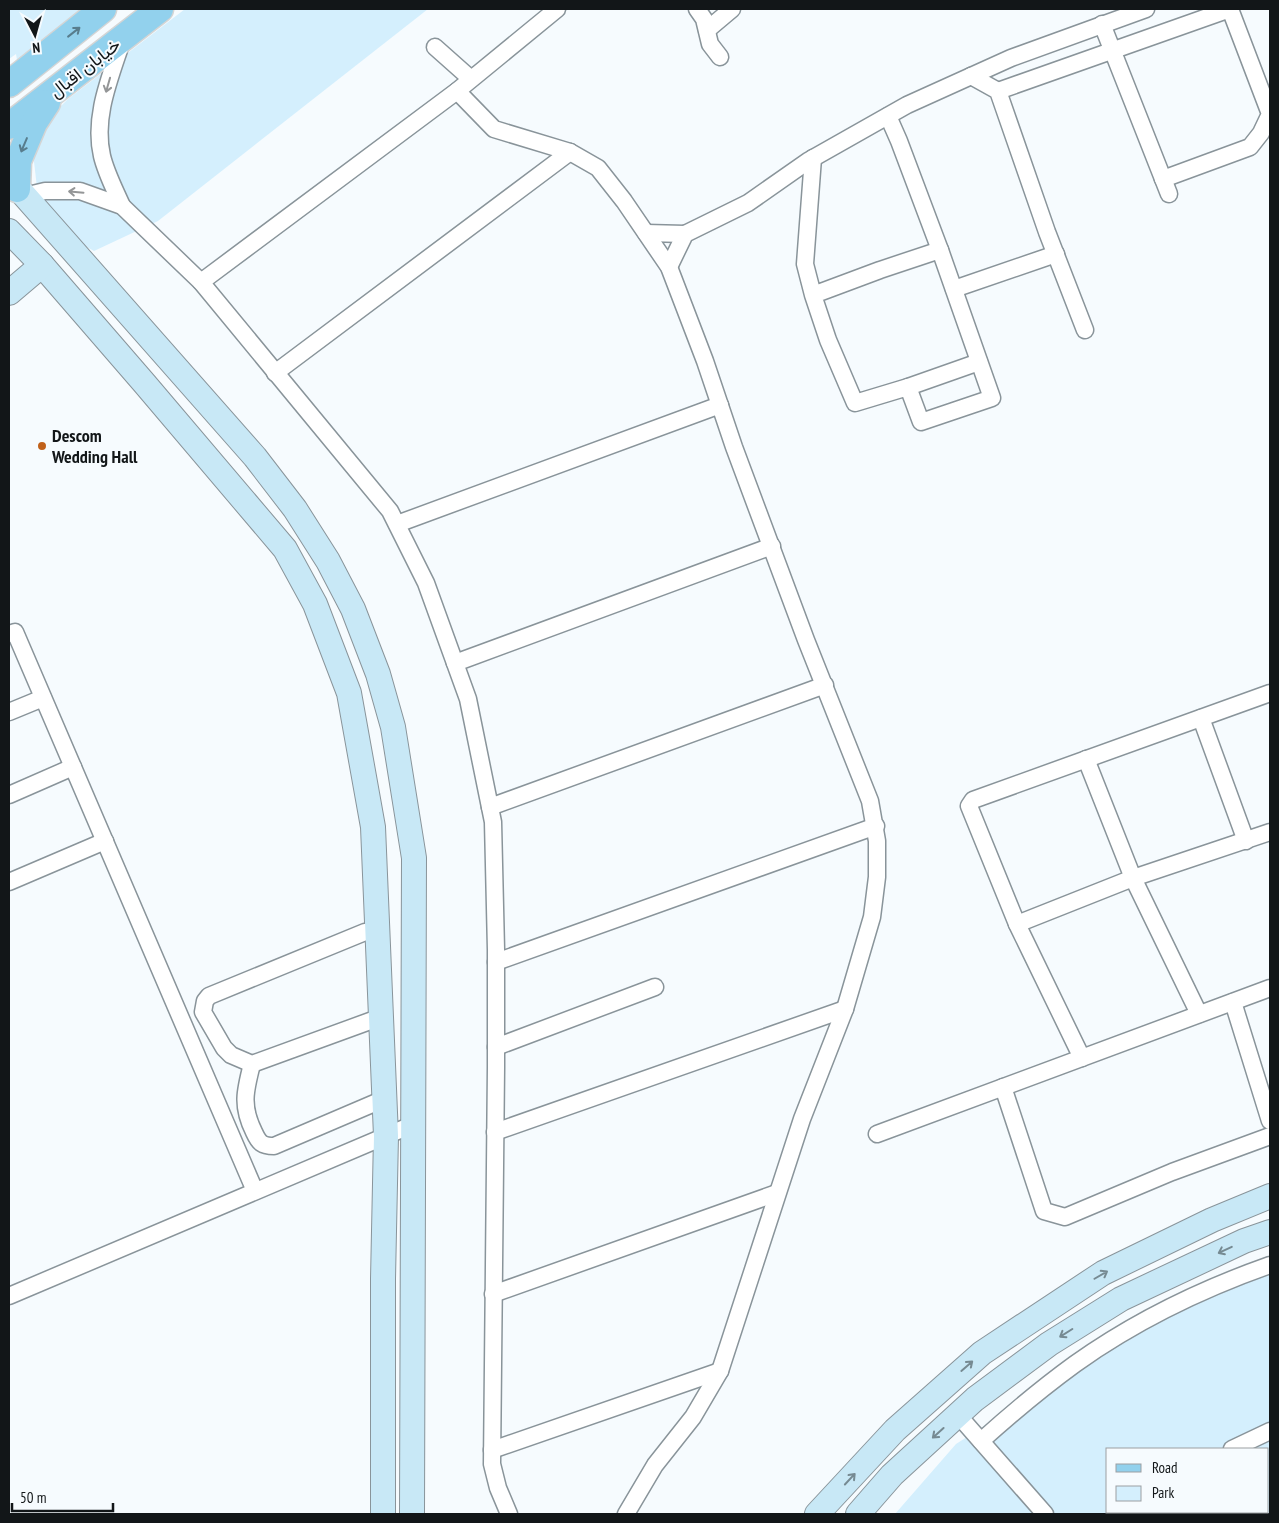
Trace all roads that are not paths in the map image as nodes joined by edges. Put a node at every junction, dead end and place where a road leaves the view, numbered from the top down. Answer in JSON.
{"nodes":[{"id":1,"x":104,"y":9,"type":"edge"},
{"id":2,"x":160,"y":9,"type":"edge"},
{"id":3,"x":556,"y":9,"type":"edge"},
{"id":4,"x":697,"y":9,"type":"edge"},
{"id":5,"x":732,"y":9,"type":"edge"},
{"id":6,"x":1146,"y":9,"type":"edge"},
{"id":7,"x":1102,"y":24,"type":"junction"},
{"id":8,"x":707,"y":30,"type":"junction"},
{"id":9,"x":122,"y":39,"type":"junction"},
{"id":10,"x":434,"y":47,"type":"dead end"},
{"id":11,"x":1112,"y":50,"type":"junction"},
{"id":12,"x":720,"y":57,"type":"dead end"},
{"id":13,"x":971,"y":76,"type":"junction"},
{"id":14,"x":472,"y":78,"type":"junction"},
{"id":15,"x":9,"y":84,"type":"edge"},
{"id":16,"x":58,"y":88,"type":"junction"},
{"id":17,"x":457,"y":91,"type":"junction"},
{"id":18,"x":998,"y":92,"type":"junction"},
{"id":19,"x":888,"y":116,"type":"junction"},
{"id":20,"x":9,"y":126,"type":"edge"},
{"id":21,"x":570,"y":152,"type":"junction"},
{"id":22,"x":810,"y":160,"type":"junction"},
{"id":23,"x":17,"y":187,"type":"edge"},
{"id":24,"x":122,"y":206,"type":"junction"},
{"id":25,"x":9,"y":231,"type":"edge"},
{"id":26,"x":646,"y":233,"type":"junction"},
{"id":27,"x":684,"y":234,"type":"junction"},
{"id":28,"x":940,"y":250,"type":"junction"},
{"id":29,"x":1056,"y":254,"type":"junction"},
{"id":30,"x":42,"y":265,"type":"junction"},
{"id":31,"x":668,"y":267,"type":"junction"},
{"id":32,"x":200,"y":282,"type":"junction"},
{"id":33,"x":954,"y":289,"type":"junction"},
{"id":34,"x":9,"y":292,"type":"edge"},
{"id":35,"x":813,"y":295,"type":"junction"},
{"id":36,"x":1085,"y":330,"type":"dead end"},
{"id":37,"x":979,"y":362,"type":"junction"},
{"id":38,"x":274,"y":373,"type":"junction"},
{"id":39,"x":908,"y":387,"type":"junction"},
{"id":40,"x":720,"y":405,"type":"junction"},
{"id":41,"x":397,"y":524,"type":"junction"},
{"id":42,"x":772,"y":546,"type":"junction"},
{"id":43,"x":9,"y":634,"type":"edge"},
{"id":44,"x":455,"y":663,"type":"junction"},
{"id":45,"x":824,"y":685,"type":"junction"},
{"id":46,"x":1270,"y":693,"type":"edge"},
{"id":47,"x":43,"y":698,"type":"junction"},
{"id":48,"x":9,"y":712,"type":"edge"},
{"id":49,"x":1201,"y":718,"type":"junction"},
{"id":50,"x":1086,"y":759,"type":"junction"},
{"id":51,"x":73,"y":767,"type":"junction"},
{"id":52,"x":9,"y":795,"type":"edge"},
{"id":53,"x":490,"y":807,"type":"junction"},
{"id":54,"x":876,"y":826,"type":"junction"},
{"id":55,"x":1270,"y":832,"type":"edge"},
{"id":56,"x":1246,"y":840,"type":"junction"},
{"id":57,"x":105,"y":841,"type":"junction"},
{"id":58,"x":1133,"y":878,"type":"junction"},
{"id":59,"x":9,"y":882,"type":"edge"},
{"id":60,"x":1017,"y":924,"type":"junction"},
{"id":61,"x":377,"y":931,"type":"junction"},
{"id":62,"x":496,"y":962,"type":"junction"},
{"id":63,"x":655,"y":987,"type":"dead end"},
{"id":64,"x":1270,"y":988,"type":"edge"},
{"id":65,"x":1233,"y":1002,"type":"junction"},
{"id":66,"x":844,"y":1009,"type":"junction"},
{"id":67,"x":1199,"y":1014,"type":"junction"},
{"id":68,"x":381,"y":1017,"type":"junction"},
{"id":69,"x":496,"y":1047,"type":"junction"},
{"id":70,"x":1082,"y":1058,"type":"junction"},
{"id":71,"x":252,"y":1064,"type":"junction"},
{"id":72,"x":1004,"y":1087,"type":"junction"},
{"id":73,"x":384,"y":1099,"type":"junction"},
{"id":74,"x":1270,"y":1121,"type":"edge"},
{"id":75,"x":414,"y":1124,"type":"junction"},
{"id":76,"x":496,"y":1132,"type":"junction"},
{"id":77,"x":877,"y":1134,"type":"dead end"},
{"id":78,"x":386,"y":1136,"type":"junction"},
{"id":79,"x":1270,"y":1136,"type":"edge"},
{"id":80,"x":255,"y":1191,"type":"junction"},
{"id":81,"x":777,"y":1193,"type":"junction"},
{"id":82,"x":1261,"y":1200,"type":"edge"},
{"id":83,"x":1268,"y":1233,"type":"edge"},
{"id":84,"x":1270,"y":1265,"type":"edge"},
{"id":85,"x":493,"y":1294,"type":"junction"},
{"id":86,"x":9,"y":1296,"type":"edge"},
{"id":87,"x":720,"y":1371,"type":"junction"},
{"id":88,"x":958,"y":1415,"type":"junction"},
{"id":89,"x":895,"y":1430,"type":"junction"},
{"id":90,"x":1270,"y":1431,"type":"edge"},
{"id":91,"x":980,"y":1441,"type":"junction"},
{"id":92,"x":1234,"y":1448,"type":"edge"},
{"id":93,"x":492,"y":1450,"type":"junction"},
{"id":94,"x":916,"y":1452,"type":"junction"},
{"id":95,"x":383,"y":1514,"type":"edge"},
{"id":96,"x":412,"y":1514,"type":"edge"},
{"id":97,"x":509,"y":1514,"type":"edge"},
{"id":98,"x":626,"y":1514,"type":"edge"},
{"id":99,"x":817,"y":1514,"type":"edge"},
{"id":100,"x":858,"y":1514,"type":"edge"},
{"id":101,"x":1044,"y":1514,"type":"edge"}],
"edges":[{"from":15,"to":1,"type":"main road","name":"خیابان اقبال","one_way":true},
{"from":2,"to":9,"type":"main road","name":"خیابان اقبال"},
{"from":3,"to":14,"type":"street"},
{"from":4,"to":8,"type":"street"},
{"from":5,"to":8,"type":"street"},
{"from":6,"to":7,"type":"street"},
{"from":7,"to":11,"type":"street"},
{"from":7,"to":13,"type":"street"},
{"from":8,"to":12,"type":"street"},
{"from":9,"to":16,"type":"main road","name":"خیابان اقبال"},
{"from":9,"to":24,"type":"street","one_way":true},
{"from":10,"to":14,"type":"street"},
{"from":11,"to":11,"type":"street"},
{"from":11,"to":18,"type":"street"},
{"from":13,"to":18,"type":"street"},
{"from":13,"to":19,"type":"street"},
{"from":14,"to":17,"type":"street"},
{"from":16,"to":20,"type":"main road","name":"خیابان اقبال"},
{"from":16,"to":23,"type":"main road","one_way":true},
{"from":17,"to":21,"type":"street"},
{"from":17,"to":32,"type":"street"},
{"from":18,"to":29,"type":"street"},
{"from":19,"to":22,"type":"street"},
{"from":19,"to":28,"type":"street"},
{"from":21,"to":26,"type":"street"},
{"from":21,"to":38,"type":"street"},
{"from":22,"to":27,"type":"street"},
{"from":22,"to":35,"type":"street"},
{"from":24,"to":23,"type":"street","one_way":true},
{"from":23,"to":75,"type":"street"},
{"from":24,"to":32,"type":"street"},
{"from":25,"to":30,"type":"street"},
{"from":26,"to":27,"type":"street"},
{"from":26,"to":31,"type":"street"},
{"from":27,"to":31,"type":"street"},
{"from":28,"to":33,"type":"street"},
{"from":28,"to":35,"type":"street"},
{"from":29,"to":33,"type":"street"},
{"from":29,"to":36,"type":"street"},
{"from":30,"to":34,"type":"street"},
{"from":30,"to":61,"type":"street"},
{"from":31,"to":40,"type":"street"},
{"from":32,"to":38,"type":"street"},
{"from":33,"to":37,"type":"street"},
{"from":35,"to":39,"type":"street"},
{"from":37,"to":39,"type":"street"},
{"from":37,"to":39,"type":"street"},
{"from":38,"to":41,"type":"street"},
{"from":40,"to":41,"type":"street"},
{"from":40,"to":42,"type":"street"},
{"from":41,"to":44,"type":"street"},
{"from":42,"to":44,"type":"street"},
{"from":42,"to":45,"type":"street"},
{"from":43,"to":47,"type":"street"},
{"from":44,"to":53,"type":"street"},
{"from":45,"to":53,"type":"street"},
{"from":45,"to":54,"type":"street"},
{"from":46,"to":49,"type":"street"},
{"from":47,"to":48,"type":"street"},
{"from":47,"to":51,"type":"street"},
{"from":49,"to":50,"type":"street"},
{"from":49,"to":56,"type":"street"},
{"from":50,"to":58,"type":"street"},
{"from":50,"to":60,"type":"street"},
{"from":51,"to":52,"type":"street"},
{"from":51,"to":57,"type":"street"},
{"from":53,"to":62,"type":"street"},
{"from":54,"to":62,"type":"street"},
{"from":54,"to":66,"type":"street"},
{"from":55,"to":56,"type":"street"},
{"from":56,"to":58,"type":"street"},
{"from":57,"to":59,"type":"street"},
{"from":57,"to":80,"type":"street"},
{"from":58,"to":60,"type":"street"},
{"from":58,"to":67,"type":"street"},
{"from":60,"to":70,"type":"street"},
{"from":61,"to":68,"type":"street"},
{"from":61,"to":71,"type":"street"},
{"from":62,"to":69,"type":"street"},
{"from":63,"to":69,"type":"street"},
{"from":64,"to":65,"type":"street"},
{"from":65,"to":67,"type":"street"},
{"from":65,"to":74,"type":"street"},
{"from":66,"to":76,"type":"street"},
{"from":66,"to":81,"type":"street"},
{"from":67,"to":70,"type":"street"},
{"from":68,"to":71,"type":"street"},
{"from":68,"to":73,"type":"street"},
{"from":69,"to":76,"type":"street"},
{"from":70,"to":72,"type":"street"},
{"from":71,"to":73,"type":"street"},
{"from":72,"to":77,"type":"street"},
{"from":72,"to":79,"type":"street"},
{"from":73,"to":78,"type":"street"},
{"from":75,"to":78,"type":"street"},
{"from":75,"to":96,"type":"street"},
{"from":76,"to":85,"type":"street"},
{"from":78,"to":80,"type":"street"},
{"from":78,"to":95,"type":"street"},
{"from":80,"to":86,"type":"street"},
{"from":81,"to":85,"type":"street"},
{"from":81,"to":87,"type":"street"},
{"from":82,"to":83,"type":"street"},
{"from":89,"to":82,"type":"street","one_way":true},
{"from":83,"to":88,"type":"street","one_way":true},
{"from":84,"to":91,"type":"street"},
{"from":85,"to":93,"type":"street"},
{"from":87,"to":93,"type":"street"},
{"from":87,"to":98,"type":"street"},
{"from":88,"to":91,"type":"street"},
{"from":88,"to":94,"type":"street","one_way":true},
{"from":89,"to":94,"type":"street"},
{"from":99,"to":89,"type":"street","one_way":true},
{"from":90,"to":92,"type":"street"},
{"from":91,"to":101,"type":"street"},
{"from":93,"to":97,"type":"street"},
{"from":94,"to":100,"type":"street"}]}
